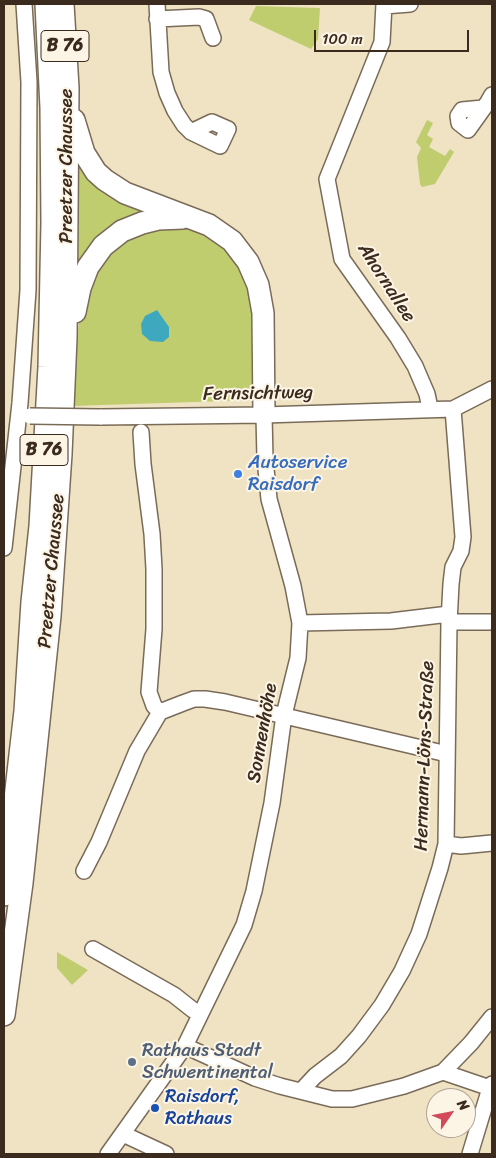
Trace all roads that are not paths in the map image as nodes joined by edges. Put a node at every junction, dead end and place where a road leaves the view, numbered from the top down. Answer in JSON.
{"nodes":[{"id":1,"x":24,"y":4,"type":"edge"},
{"id":2,"x":46,"y":4,"type":"edge"},
{"id":3,"x":63,"y":4,"type":"edge"},
{"id":4,"x":410,"y":4,"type":"edge"},
{"id":5,"x":384,"y":5,"type":"edge"},
{"id":6,"x":157,"y":11,"type":"edge"},
{"id":7,"x":214,"y":38,"type":"dead end"},
{"id":8,"x":68,"y":88,"type":"junction"},
{"id":9,"x":492,"y":95,"type":"edge"},
{"id":10,"x":483,"y":108,"type":"dead end"},
{"id":11,"x":191,"y":132,"type":"dead end"},
{"id":12,"x":191,"y":218,"type":"junction"},
{"id":13,"x":66,"y":338,"type":"junction"},
{"id":14,"x":492,"y":389,"type":"edge"},
{"id":15,"x":430,"y":408,"type":"junction"},
{"id":16,"x":453,"y":408,"type":"junction"},
{"id":17,"x":264,"y":415,"type":"junction"},
{"id":18,"x":24,"y":416,"type":"junction"},
{"id":19,"x":141,"y":432,"type":"dead end"},
{"id":20,"x":4,"y":542,"type":"edge"},
{"id":21,"x":449,"y":618,"type":"junction"},
{"id":22,"x":492,"y":622,"type":"edge"},
{"id":23,"x":300,"y":623,"type":"junction"},
{"id":24,"x":160,"y":712,"type":"junction"},
{"id":25,"x":284,"y":715,"type":"junction"},
{"id":26,"x":447,"y":754,"type":"junction"},
{"id":27,"x":492,"y":843,"type":"edge"},
{"id":28,"x":446,"y":844,"type":"junction"},
{"id":29,"x":84,"y":871,"type":"dead end"},
{"id":30,"x":4,"y":895,"type":"edge"},
{"id":31,"x":93,"y":949,"type":"dead end"},
{"id":32,"x":200,"y":1014,"type":"junction"},
{"id":33,"x":4,"y":1015,"type":"edge"},
{"id":34,"x":492,"y":1018,"type":"edge"},
{"id":35,"x":185,"y":1046,"type":"junction"},
{"id":36,"x":443,"y":1072,"type":"junction"},
{"id":37,"x":491,"y":1086,"type":"edge"},
{"id":38,"x":301,"y":1091,"type":"junction"},
{"id":39,"x":123,"y":1134,"type":"junction"},
{"id":40,"x":108,"y":1154,"type":"edge"},
{"id":41,"x":166,"y":1154,"type":"edge"},
{"id":42,"x":470,"y":1154,"type":"edge"}],
"edges":[{"from":1,"to":18,"type":"street"},
{"from":2,"to":30,"type":"highway","name":"Preetzer Chaussee","number":"B 76"},
{"from":3,"to":8,"type":"highway","name":"Preetzer Chaussee","number":"B 76"},
{"from":4,"to":5,"type":"street"},
{"from":5,"to":15,"type":"street","name":"Ahornallee"},
{"from":6,"to":7,"type":"street"},
{"from":6,"to":11,"type":"street"},
{"from":8,"to":12,"type":"highway","number":"B 76"},
{"from":8,"to":13,"type":"highway","name":"Preetzer Chaussee","number":"B 76"},
{"from":9,"to":10,"type":"street"},
{"from":12,"to":13,"type":"highway","number":"B 76"},
{"from":12,"to":17,"type":"highway","number":"B 76"},
{"from":13,"to":33,"type":"highway","name":"Preetzer Chaussee","number":"B 76"},
{"from":14,"to":16,"type":"street","name":"Fernsichtweg"},
{"from":15,"to":16,"type":"street","name":"Fernsichtweg"},
{"from":15,"to":17,"type":"street","name":"Fernsichtweg"},
{"from":16,"to":21,"type":"street","name":"Hermann-Löns-Straße"},
{"from":17,"to":18,"type":"street","name":"Fernsichtweg","bridge":true},
{"from":17,"to":23,"type":"street","name":"Sonnenhöhe"},
{"from":18,"to":20,"type":"street"},
{"from":19,"to":24,"type":"street"},
{"from":21,"to":22,"type":"street"},
{"from":21,"to":23,"type":"street"},
{"from":21,"to":26,"type":"street","name":"Hermann-Löns-Straße"},
{"from":23,"to":25,"type":"street","name":"Sonnenhöhe"},
{"from":24,"to":25,"type":"street"},
{"from":24,"to":29,"type":"street"},
{"from":25,"to":26,"type":"street"},
{"from":25,"to":32,"type":"street","name":"Sonnenhöhe"},
{"from":26,"to":28,"type":"street","name":"Hermann-Löns-Straße"},
{"from":27,"to":28,"type":"street"},
{"from":28,"to":38,"type":"street","name":"Hermann-Löns-Straße"},
{"from":31,"to":32,"type":"street"},
{"from":32,"to":35,"type":"street","name":"Sonnenhöhe"},
{"from":34,"to":36,"type":"street"},
{"from":35,"to":38,"type":"street"},
{"from":35,"to":39,"type":"street","name":"Sonnenhöhe"},
{"from":36,"to":37,"type":"street"},
{"from":36,"to":38,"type":"street"},
{"from":37,"to":42,"type":"street"},
{"from":39,"to":40,"type":"street","name":"Sonnenhöhe"},
{"from":39,"to":41,"type":"street"}]}
